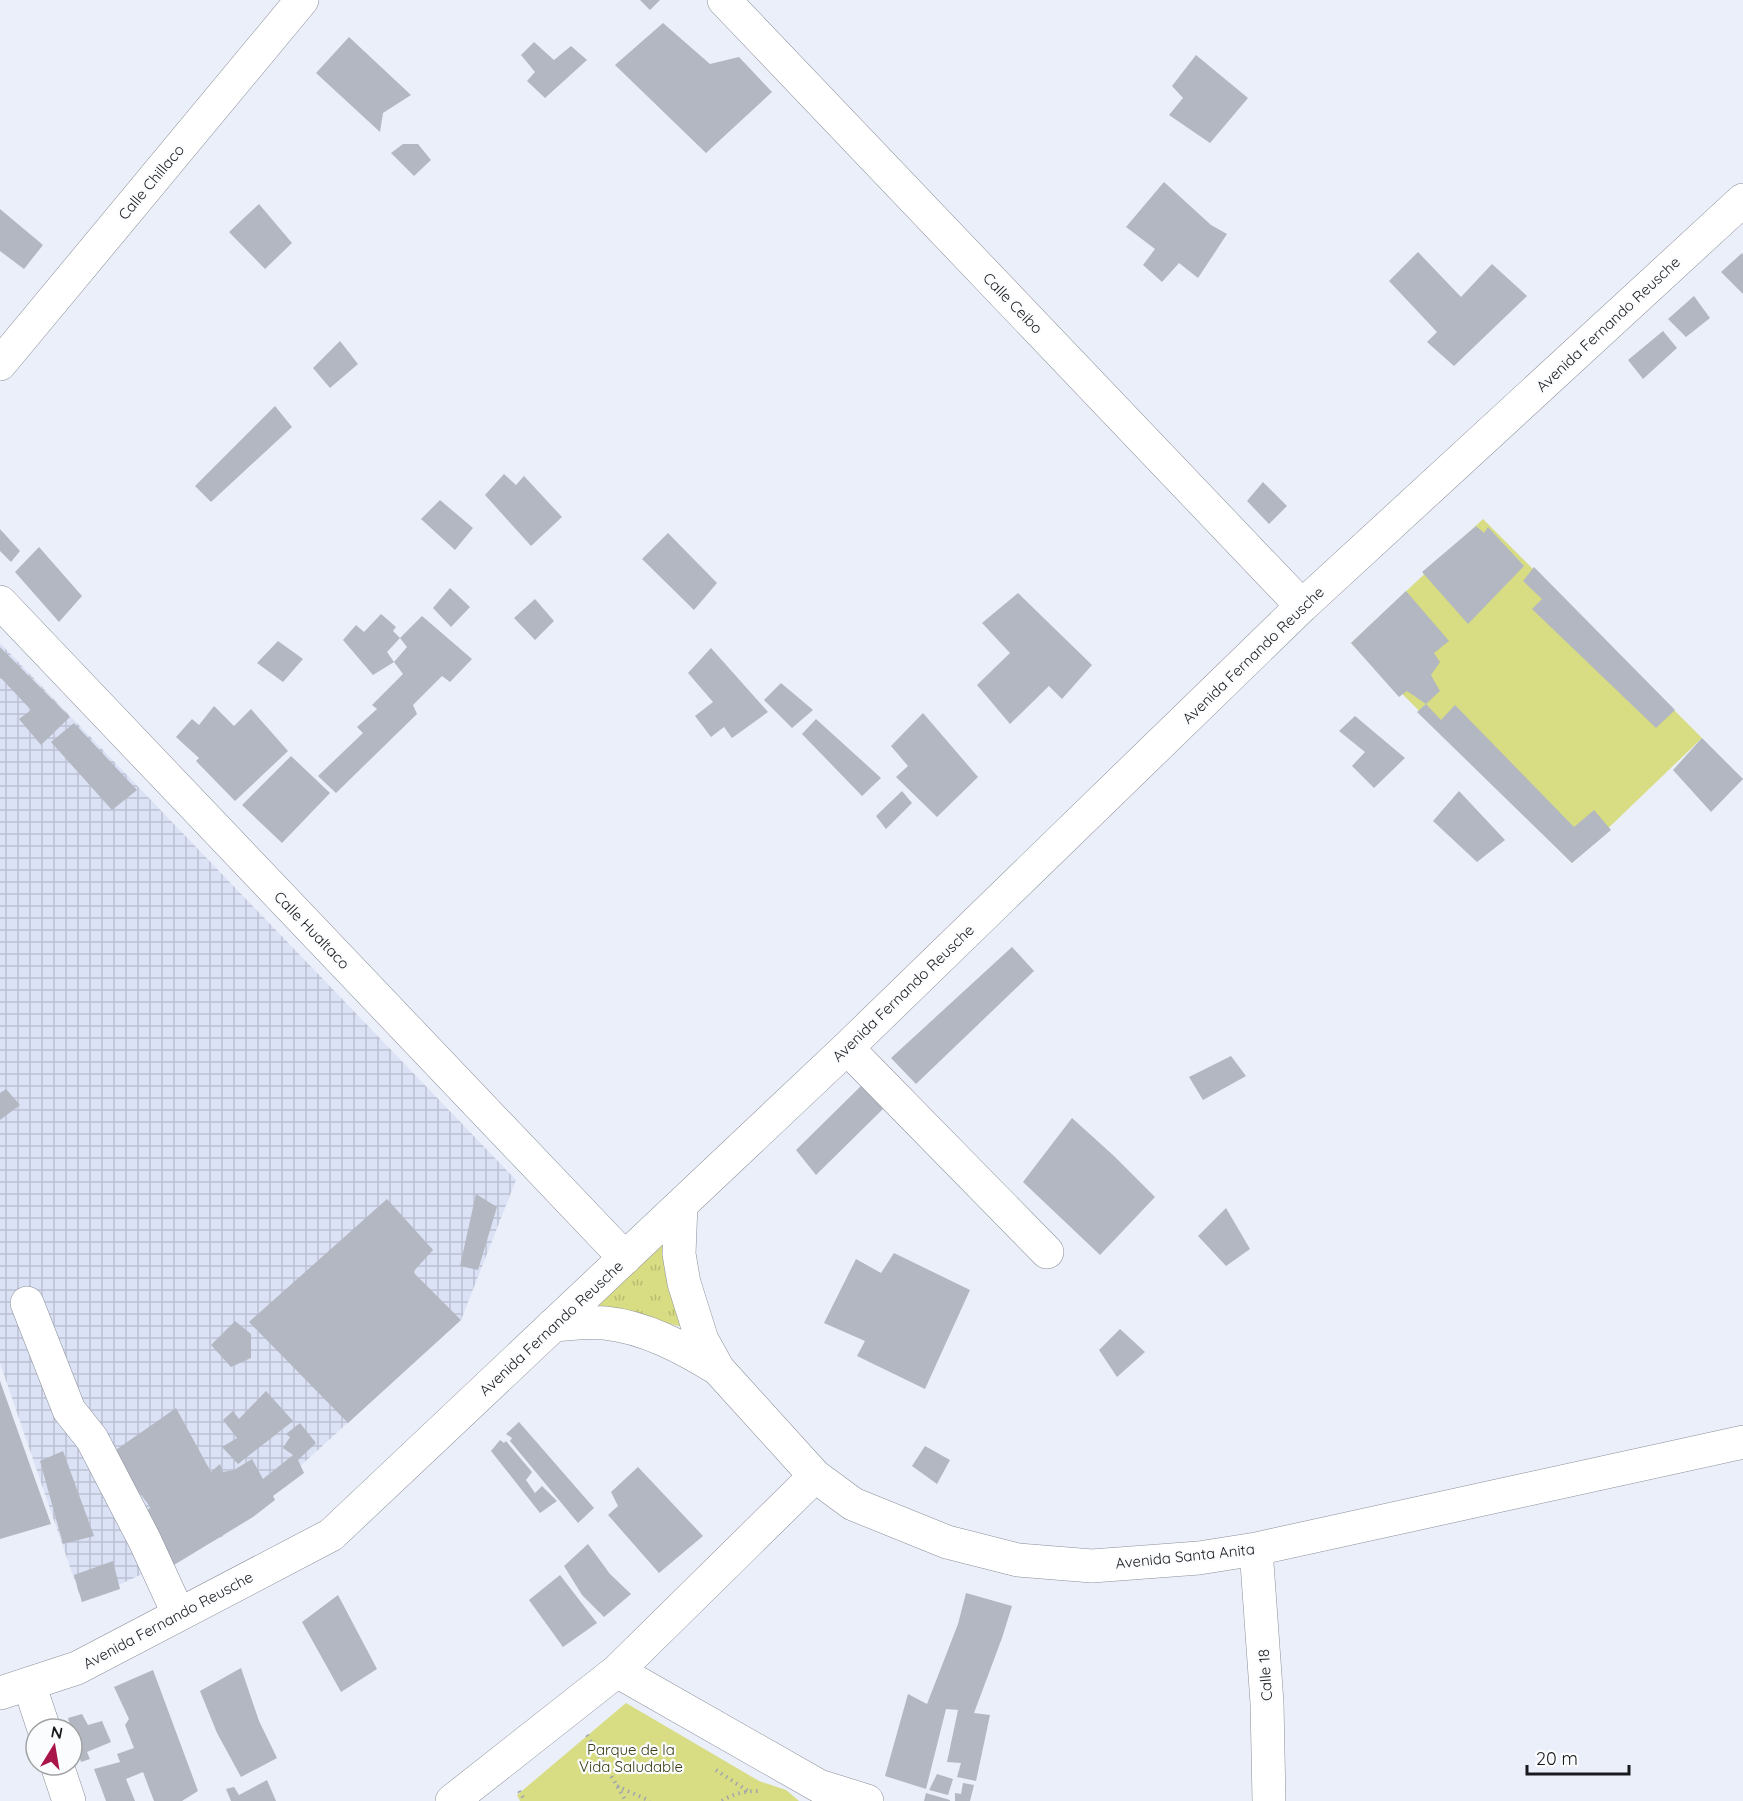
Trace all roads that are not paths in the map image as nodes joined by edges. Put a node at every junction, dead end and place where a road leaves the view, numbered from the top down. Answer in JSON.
{"nodes":[{"id":1,"x":302,"y":0,"type":"edge"},
{"id":2,"x":724,"y":0,"type":"edge"},
{"id":3,"x":1743,"y":200,"type":"edge"},
{"id":4,"x":0,"y":364,"type":"edge"},
{"id":5,"x":0,"y":602,"type":"edge"},
{"id":6,"x":1302,"y":606,"type":"junction"},
{"id":7,"x":847,"y":1048,"type":"junction"},
{"id":8,"x":681,"y":1204,"type":"junction"},
{"id":9,"x":1047,"y":1252,"type":"dead end"},
{"id":10,"x":625,"y":1258,"type":"junction"},
{"id":11,"x":27,"y":1303,"type":"dead end"},
{"id":12,"x":553,"y":1326,"type":"junction"},
{"id":13,"x":718,"y":1369,"type":"junction"},
{"id":14,"x":1743,"y":1442,"type":"edge"},
{"id":15,"x":815,"y":1476,"type":"junction"},
{"id":16,"x":1256,"y":1549,"type":"junction"},
{"id":17,"x":178,"y":1613,"type":"junction"},
{"id":18,"x":617,"y":1671,"type":"junction"},
{"id":19,"x":14,"y":1688,"type":"edge"},
{"id":20,"x":35,"y":1717,"type":"edge"},
{"id":21,"x":61,"y":1777,"type":"edge"},
{"id":22,"x":820,"y":1794,"type":"edge"},
{"id":23,"x":69,"y":1801,"type":"edge"},
{"id":24,"x":452,"y":1801,"type":"edge"},
{"id":25,"x":867,"y":1801,"type":"edge"},
{"id":26,"x":1269,"y":1801,"type":"edge"}],
"edges":[{"from":1,"to":4,"type":"street","name":"Calle Chillaco"},
{"from":2,"to":6,"type":"street","name":"Calle Ceibo"},
{"from":3,"to":6,"type":"street","name":"Avenida Fernando Reusche"},
{"from":5,"to":10,"type":"street","name":"Calle Hualtaco"},
{"from":6,"to":7,"type":"street","name":"Avenida Fernando Reusche"},
{"from":7,"to":8,"type":"street","name":"Avenida Fernando Reusche"},
{"from":7,"to":9,"type":"street"},
{"from":8,"to":10,"type":"street","name":"Avenida Fernando Reusche"},
{"from":8,"to":13,"type":"street","name":"Avenida Santa Anita"},
{"from":10,"to":12,"type":"street","name":"Avenida Fernando Reusche"},
{"from":11,"to":17,"type":"street"},
{"from":12,"to":13,"type":"street","name":"Avenida Santa Anita"},
{"from":12,"to":17,"type":"street","name":"Avenida Fernando Reusche"},
{"from":13,"to":15,"type":"street","name":"Avenida Santa Anita"},
{"from":14,"to":16,"type":"street","name":"Avenida Santa Anita"},
{"from":15,"to":16,"type":"street","name":"Avenida Santa Anita"},
{"from":15,"to":18,"type":"street"},
{"from":16,"to":26,"type":"street","name":"Calle 18"},
{"from":17,"to":19,"type":"street","name":"Avenida Fernando Reusche"},
{"from":18,"to":22,"type":"street"},
{"from":18,"to":24,"type":"street"},
{"from":19,"to":20,"type":"street"},
{"from":21,"to":23,"type":"street"},
{"from":22,"to":25,"type":"street"}]}
